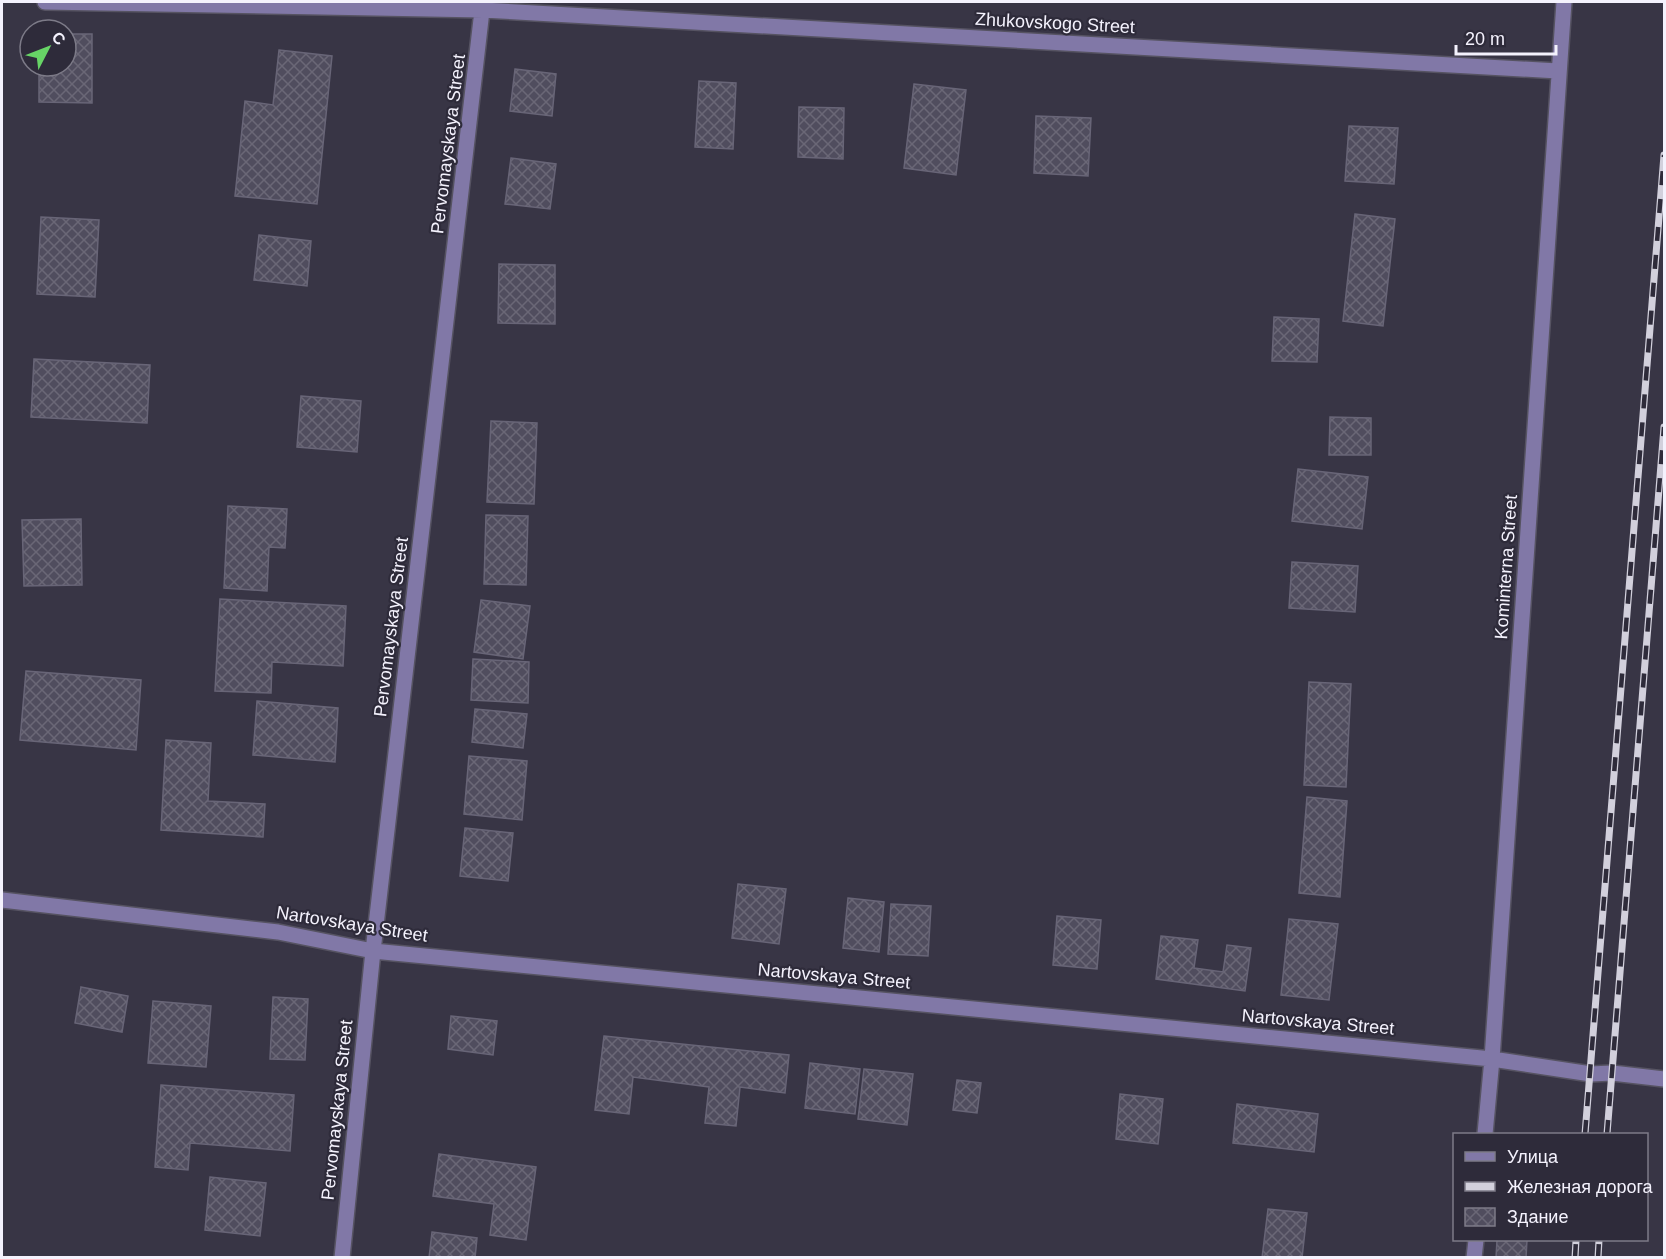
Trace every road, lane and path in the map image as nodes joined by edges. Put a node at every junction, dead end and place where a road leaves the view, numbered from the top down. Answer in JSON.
{"nodes":[{"id":1,"x":45,"y":2,"type":"edge"},
{"id":2,"x":1564,"y":2,"type":"edge"},
{"id":3,"x":483,"y":6,"type":"edge"},
{"id":4,"x":1558,"y":71,"type":"junction"},
{"id":5,"x":2,"y":900,"type":"edge"},
{"id":6,"x":373,"y":951,"type":"junction"},
{"id":7,"x":1492,"y":1059,"type":"junction"},
{"id":8,"x":1665,"y":1079,"type":"edge"},
{"id":9,"x":1485,"y":1133,"type":"edge"},
{"id":10,"x":1476,"y":1241,"type":"edge"},
{"id":11,"x":342,"y":1257,"type":"edge"},
{"id":12,"x":1474,"y":1257,"type":"edge"}],
"edges":[{"from":1,"to":3,"type":"street","name":"Zhukovskogo Street"},
{"from":2,"to":4,"type":"street","name":"Kominterna Street"},
{"from":3,"to":4,"type":"street","name":"Zhukovskogo Street"},
{"from":3,"to":6,"type":"street","name":"Pervomayskaya Street"},
{"from":4,"to":7,"type":"street","name":"Kominterna Street"},
{"from":5,"to":6,"type":"street","name":"Nartovskaya Street"},
{"from":6,"to":7,"type":"street","name":"Nartovskaya Street"},
{"from":6,"to":11,"type":"street","name":"Pervomayskaya Street"},
{"from":7,"to":8,"type":"street","name":"Nartovskaya Street"},
{"from":7,"to":9,"type":"street","name":"Kominterna Street"},
{"from":10,"to":12,"type":"street"}]}
